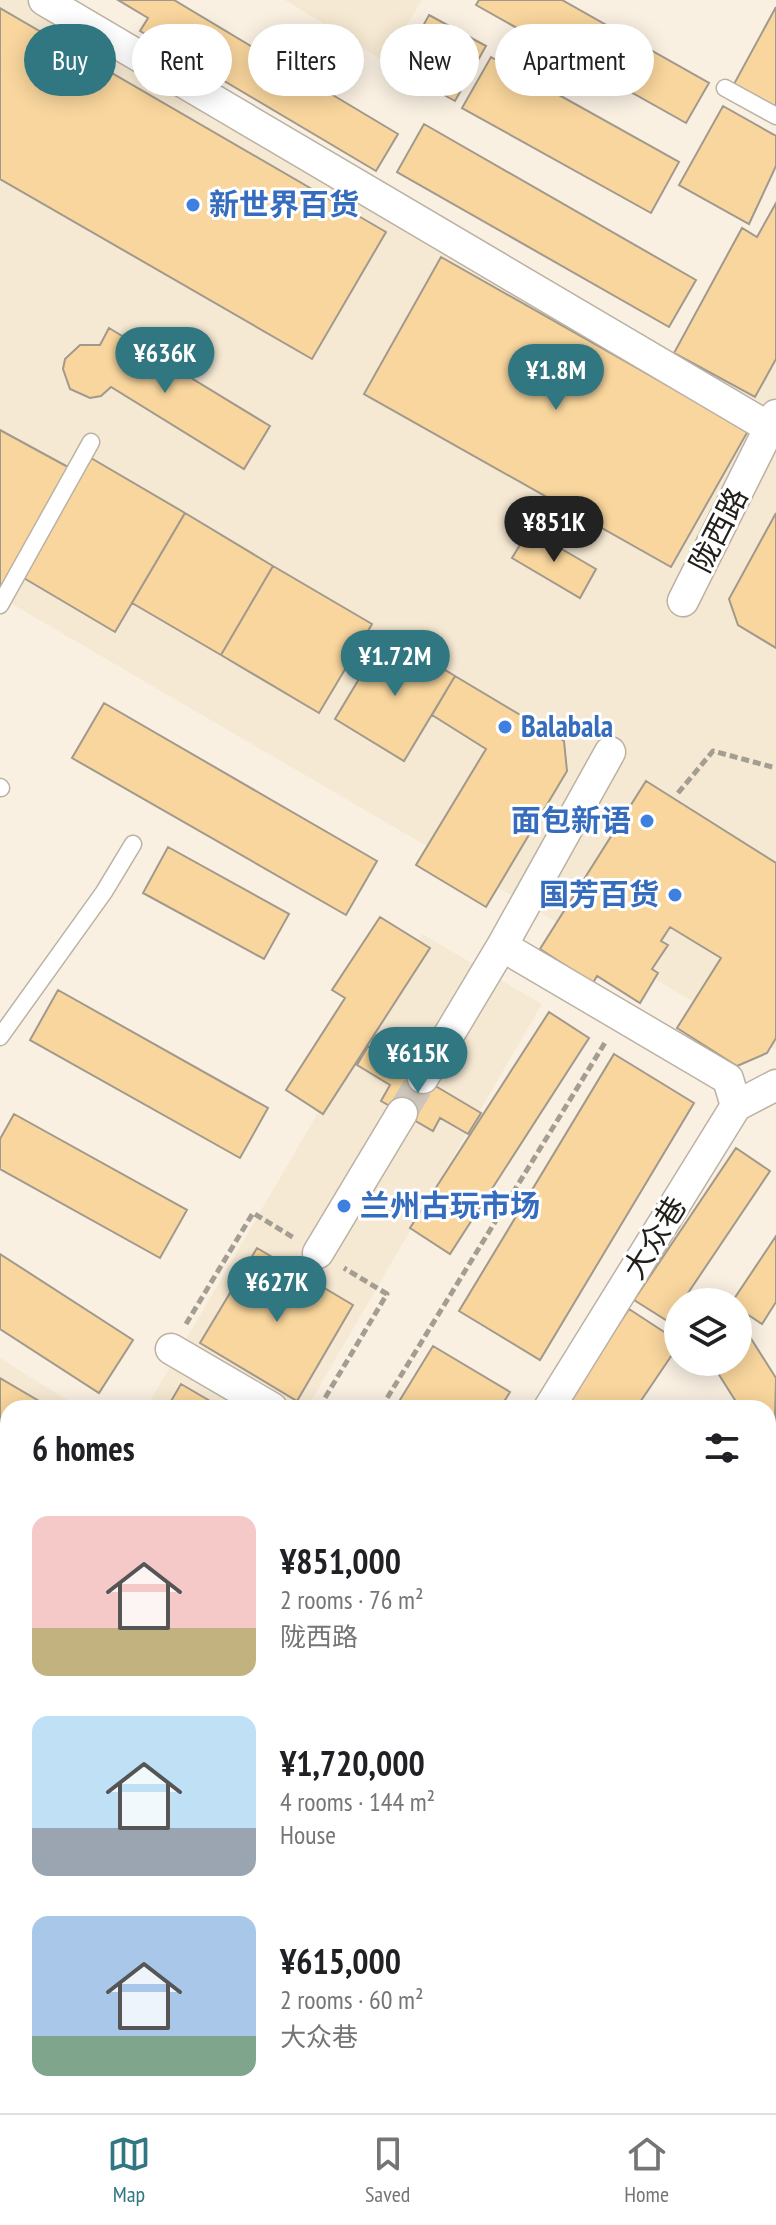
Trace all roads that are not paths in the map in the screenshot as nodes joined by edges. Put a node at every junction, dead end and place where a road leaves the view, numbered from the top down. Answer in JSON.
{"nodes":[{"id":1,"x":44,"y":0,"type":"edge"},
{"id":2,"x":725,"y":88,"type":"dead end"},
{"id":3,"x":776,"y":116,"type":"edge"},
{"id":4,"x":773,"y":422,"type":"edge"},
{"id":5,"x":91,"y":442,"type":"dead end"},
{"id":6,"x":683,"y":601,"type":"dead end"},
{"id":7,"x":0,"y":605,"type":"edge"},
{"id":8,"x":610,"y":752,"type":"dead end"},
{"id":9,"x":133,"y":844,"type":"dead end"},
{"id":10,"x":502,"y":946,"type":"junction"},
{"id":11,"x":0,"y":1037,"type":"edge"},
{"id":12,"x":423,"y":1078,"type":"tunnel mouth"},
{"id":13,"x":776,"y":1085,"type":"edge"},
{"id":14,"x":736,"y":1106,"type":"junction"},
{"id":15,"x":402,"y":1113,"type":"tunnel mouth"},
{"id":16,"x":318,"y":1253,"type":"road end"},
{"id":17,"x":171,"y":1349,"type":"road end"},
{"id":18,"x":258,"y":1400,"type":"edge"},
{"id":19,"x":554,"y":1400,"type":"edge"}],
"edges":[{"from":1,"to":4,"type":"street"},
{"from":2,"to":3,"type":"lane"},
{"from":4,"to":6,"type":"street","name":"陇西路"},
{"from":5,"to":7,"type":"lane"},
{"from":8,"to":10,"type":"street"},
{"from":9,"to":11,"type":"lane"},
{"from":10,"to":12,"type":"street"},
{"from":10,"to":14,"type":"street"},
{"from":13,"to":14,"type":"street"},
{"from":14,"to":19,"type":"street","name":"大众巷"},
{"from":15,"to":16,"type":"street"},
{"from":17,"to":18,"type":"street"}]}
